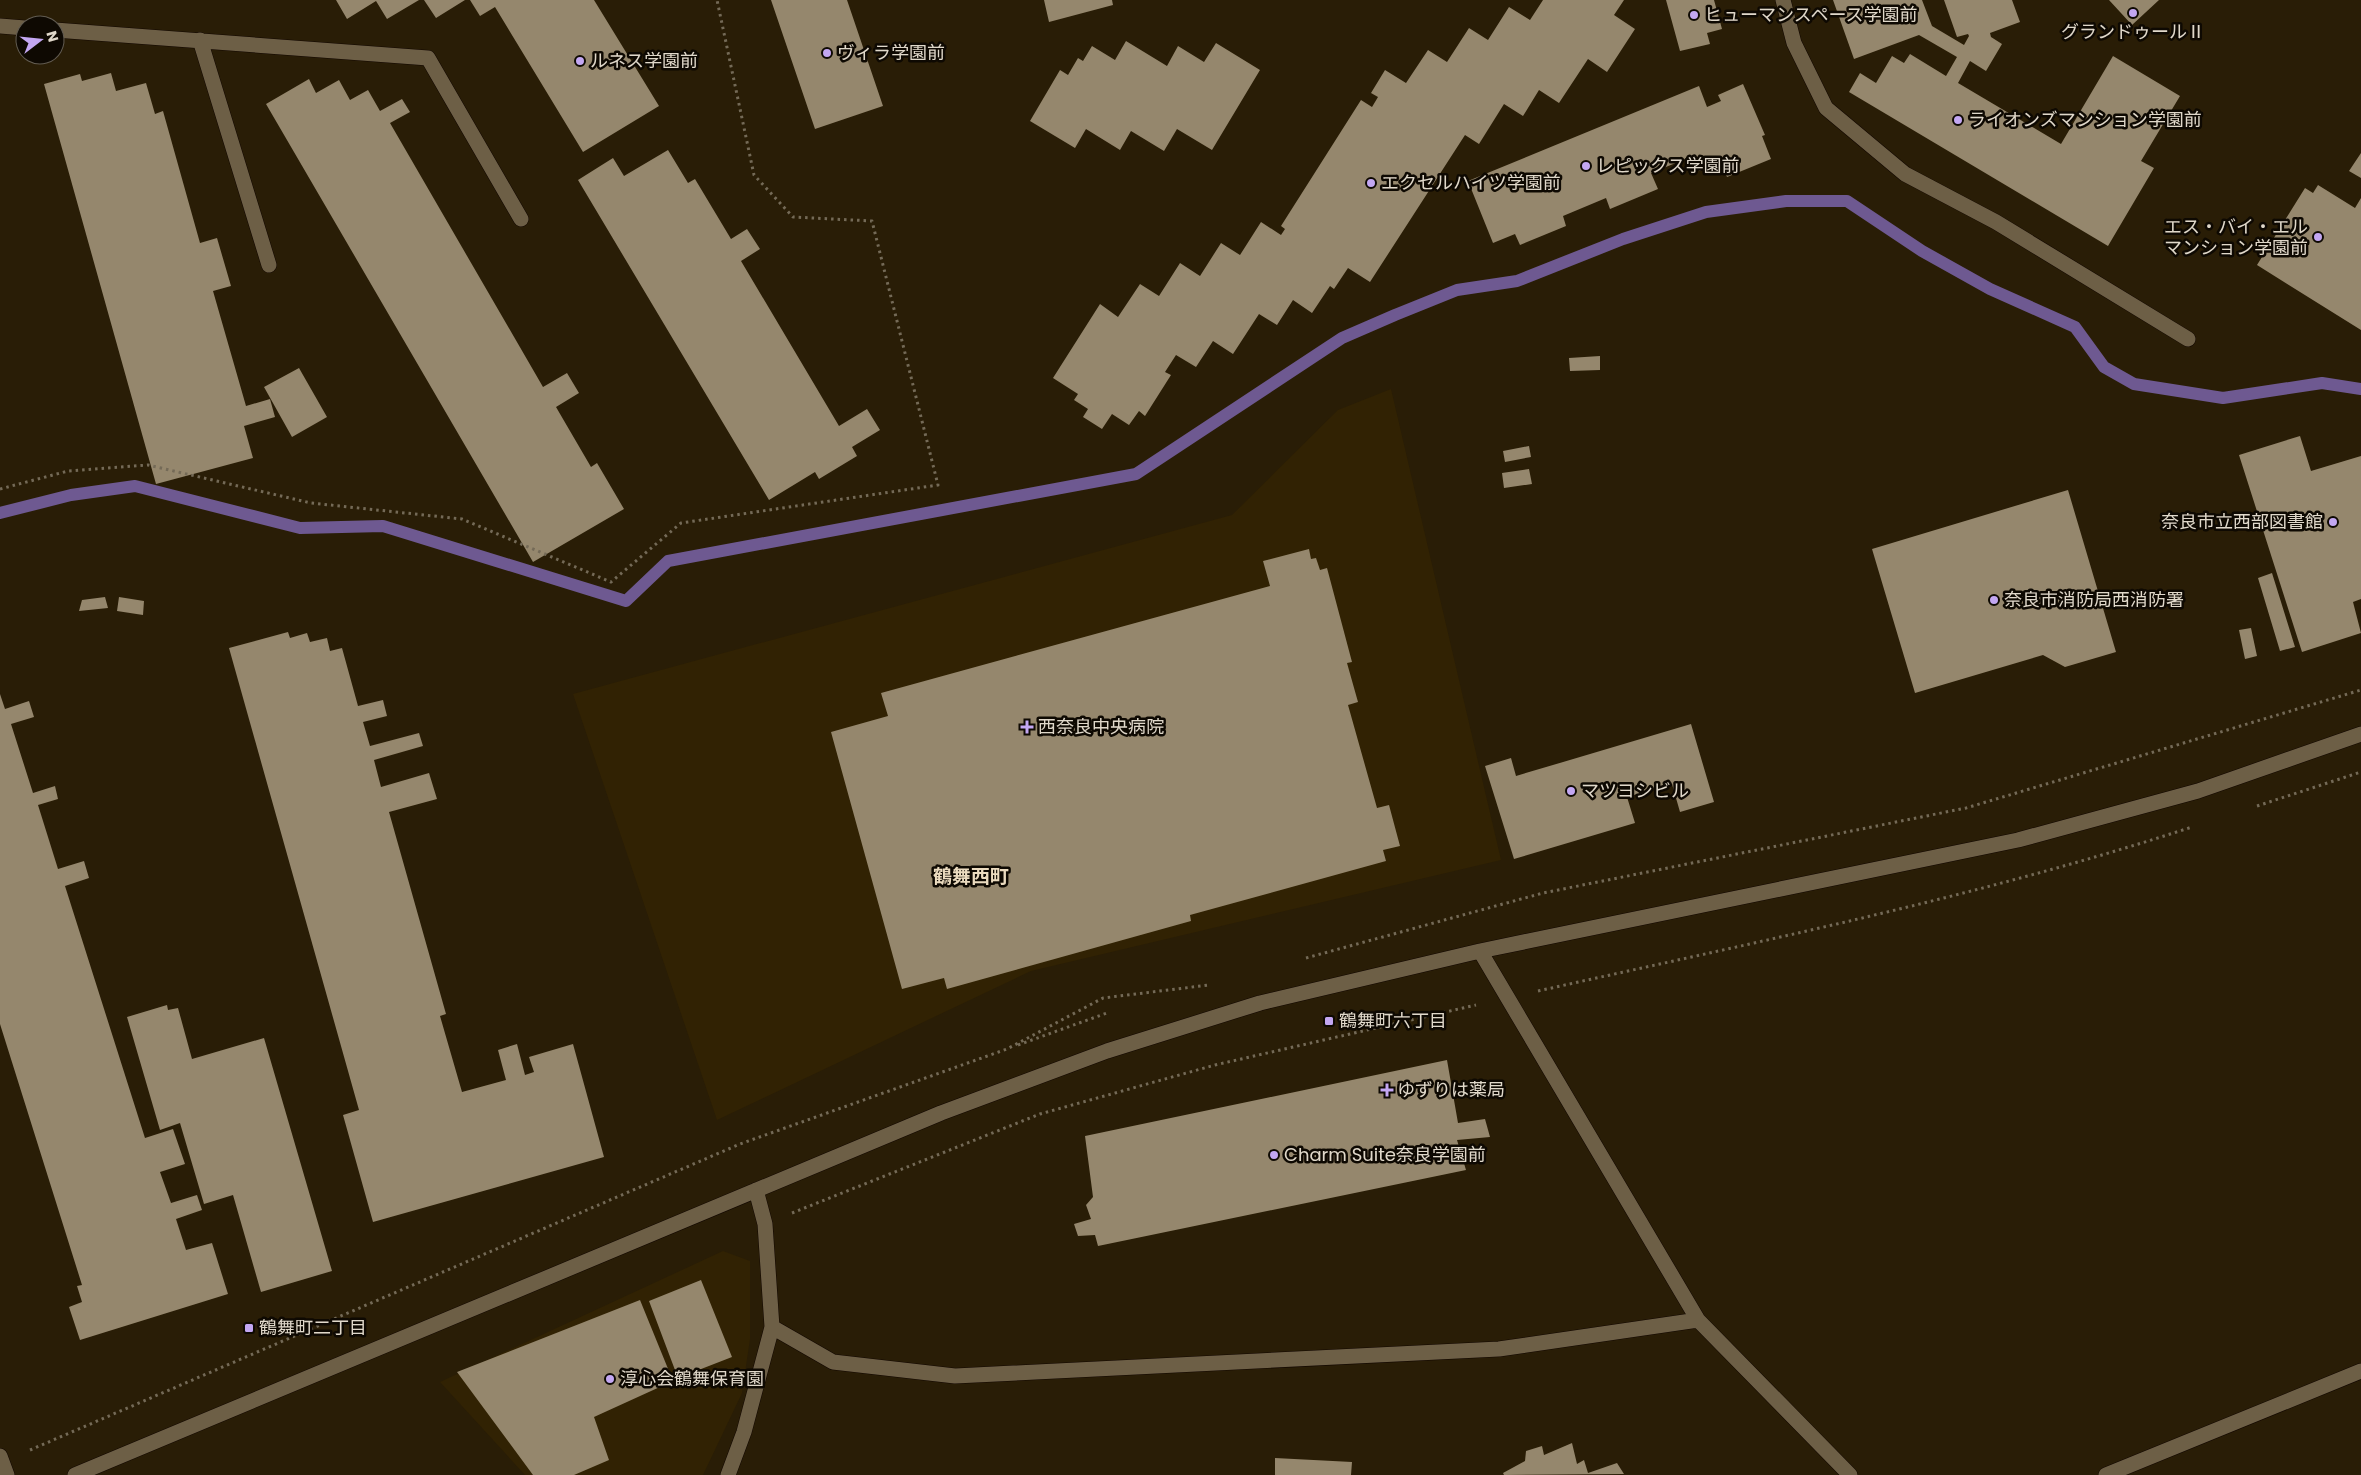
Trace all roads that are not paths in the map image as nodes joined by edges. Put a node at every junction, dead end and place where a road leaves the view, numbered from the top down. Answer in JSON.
{"nodes":[{"id":1,"x":1783,"y":0,"type":"edge"},
{"id":2,"x":0,"y":26,"type":"edge"},
{"id":3,"x":15,"y":27,"type":"edge"},
{"id":4,"x":65,"y":31,"type":"edge"},
{"id":5,"x":200,"y":40,"type":"junction"},
{"id":6,"x":521,"y":219,"type":"dead end"},
{"id":7,"x":269,"y":265,"type":"dead end"},
{"id":8,"x":2188,"y":339,"type":"dead end"},
{"id":9,"x":2361,"y":734,"type":"edge"},
{"id":10,"x":1480,"y":951,"type":"junction"},
{"id":11,"x":756,"y":1190,"type":"junction"},
{"id":12,"x":1698,"y":1320,"type":"junction"},
{"id":13,"x":772,"y":1328,"type":"junction"},
{"id":14,"x":2361,"y":1371,"type":"edge"},
{"id":15,"x":0,"y":1456,"type":"edge"},
{"id":16,"x":7,"y":1475,"type":"edge"},
{"id":17,"x":75,"y":1475,"type":"edge"},
{"id":18,"x":728,"y":1475,"type":"edge"},
{"id":19,"x":1850,"y":1475,"type":"edge"},
{"id":20,"x":2106,"y":1475,"type":"edge"}],
"edges":[{"from":1,"to":8,"type":"street"},
{"from":2,"to":3,"type":"street"},
{"from":4,"to":5,"type":"street"},
{"from":5,"to":6,"type":"street"},
{"from":5,"to":7,"type":"street"},
{"from":9,"to":10,"type":"street"},
{"from":10,"to":11,"type":"street"},
{"from":10,"to":12,"type":"street"},
{"from":11,"to":13,"type":"street"},
{"from":11,"to":17,"type":"street"},
{"from":12,"to":13,"type":"street"},
{"from":12,"to":19,"type":"street"},
{"from":13,"to":18,"type":"street"},
{"from":14,"to":20,"type":"street"},
{"from":15,"to":16,"type":"street"}]}
